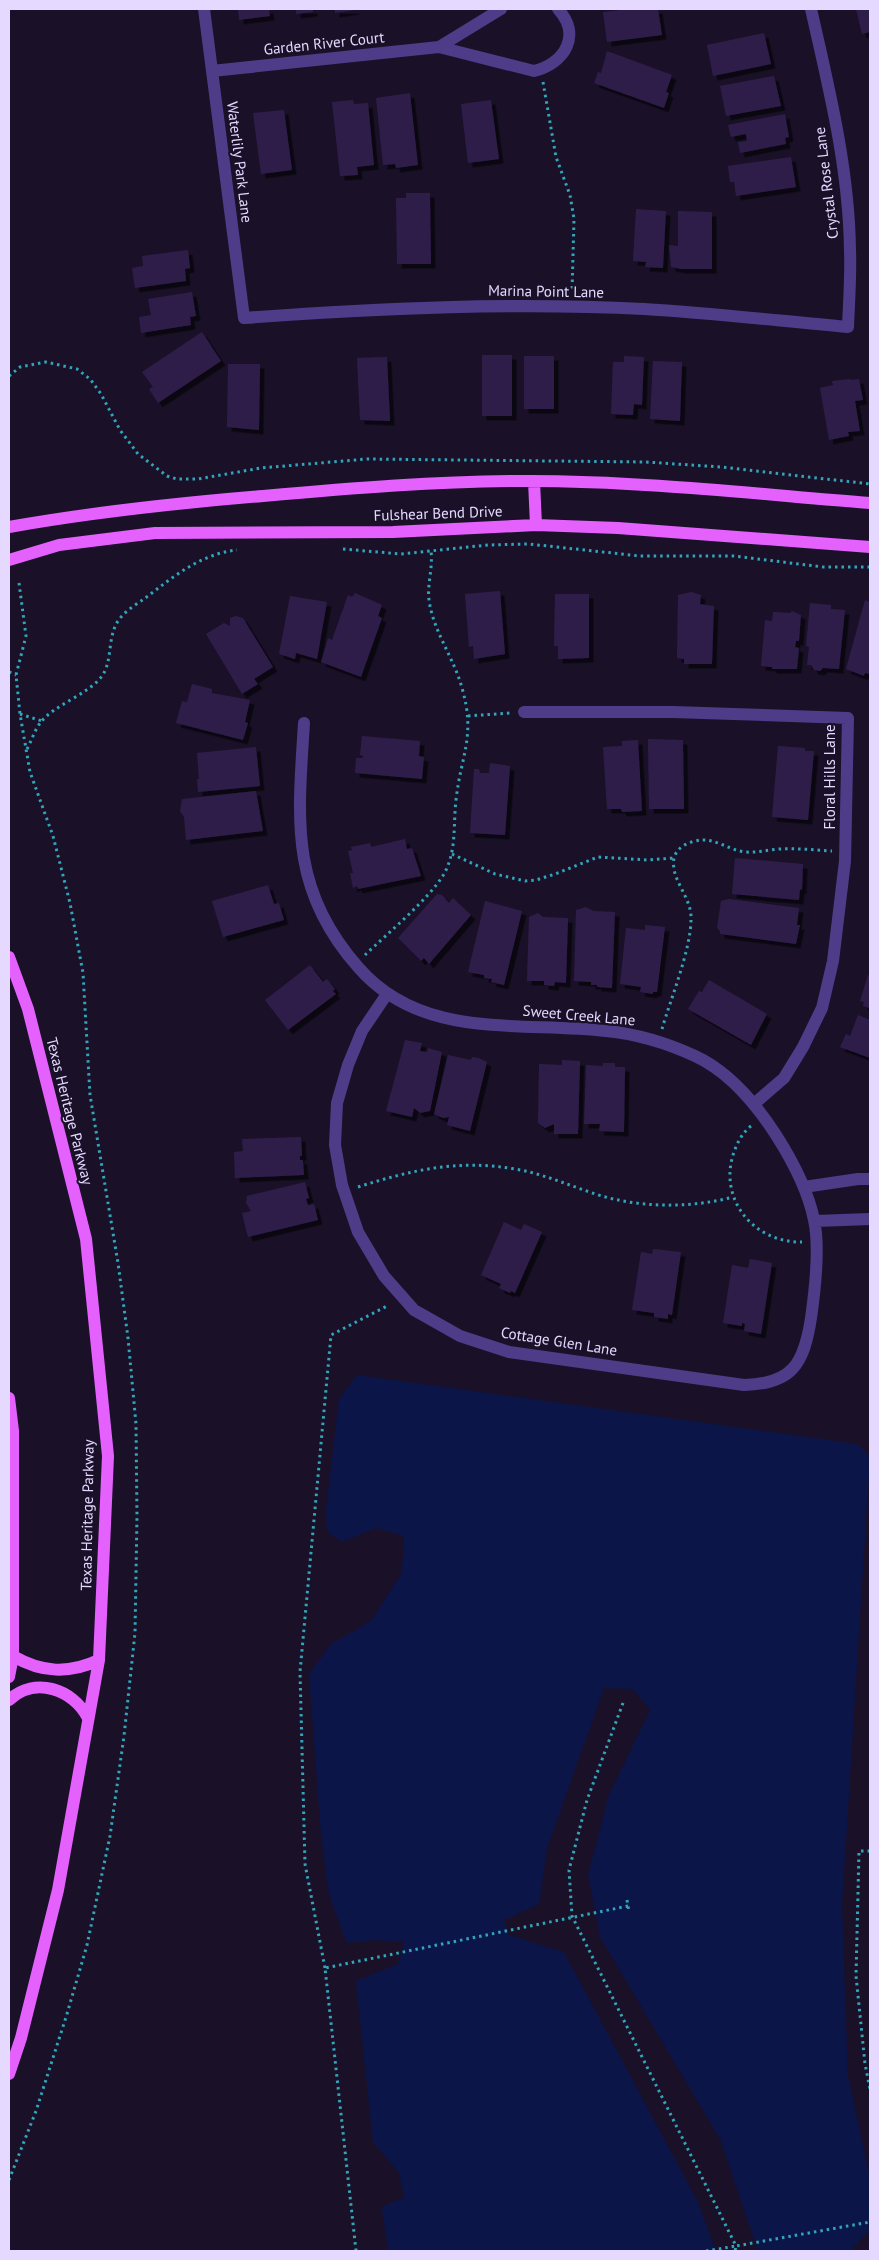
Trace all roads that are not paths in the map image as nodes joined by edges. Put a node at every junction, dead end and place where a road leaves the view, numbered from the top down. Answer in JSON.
{"nodes":[{"id":1,"x":204,"y":9,"type":"edge"},
{"id":2,"x":501,"y":9,"type":"edge"},
{"id":3,"x":558,"y":9,"type":"edge"},
{"id":4,"x":811,"y":9,"type":"edge"},
{"id":5,"x":439,"y":47,"type":"junction"},
{"id":6,"x":212,"y":71,"type":"junction"},
{"id":7,"x":244,"y":318,"type":"joint"},
{"id":8,"x":848,"y":327,"type":"joint"},
{"id":9,"x":534,"y":481,"type":"junction"},
{"id":10,"x":870,"y":503,"type":"edge"},
{"id":11,"x":536,"y":525,"type":"junction"},
{"id":12,"x":9,"y":527,"type":"edge"},
{"id":13,"x":870,"y":547,"type":"edge"},
{"id":14,"x":9,"y":560,"type":"edge"},
{"id":15,"x":524,"y":712,"type":"road end"},
{"id":16,"x":304,"y":723,"type":"dead end"},
{"id":17,"x":9,"y":957,"type":"edge"},
{"id":18,"x":387,"y":994,"type":"junction"},
{"id":19,"x":755,"y":1103,"type":"junction"},
{"id":20,"x":870,"y":1179,"type":"edge"},
{"id":21,"x":804,"y":1187,"type":"junction"},
{"id":22,"x":870,"y":1218,"type":"edge"},
{"id":23,"x":815,"y":1221,"type":"junction"},
{"id":24,"x":784,"y":1378,"type":"joint"},
{"id":25,"x":9,"y":1398,"type":"edge"},
{"id":26,"x":13,"y":1656,"type":"junction"},
{"id":27,"x":99,"y":1660,"type":"junction"},
{"id":28,"x":9,"y":1677,"type":"edge"},
{"id":29,"x":9,"y":1700,"type":"edge"},
{"id":30,"x":88,"y":1718,"type":"junction"},
{"id":31,"x":9,"y":2074,"type":"edge"}],
"edges":[{"from":1,"to":6,"type":"street","name":"Waterlily Park Lane"},
{"from":2,"to":5,"type":"street","name":"Garden River Court"},
{"from":3,"to":5,"type":"street","name":"Garden River Court"},
{"from":4,"to":8,"type":"street","name":"Crystal Rose Lane"},
{"from":5,"to":6,"type":"street","name":"Garden River Court"},
{"from":6,"to":7,"type":"street","name":"Waterlily Park Lane"},
{"from":7,"to":8,"type":"street","name":"Marina Point Lane"},
{"from":9,"to":10,"type":"main road","name":"Fulshear Bend Drive"},
{"from":9,"to":11,"type":"main road"},
{"from":9,"to":12,"type":"main road","name":"Fulshear Bend Drive"},
{"from":11,"to":13,"type":"main road","name":"Fulshear Bend Drive"},
{"from":11,"to":14,"type":"main road","name":"Fulshear Bend Drive"},
{"from":15,"to":19,"type":"street","name":"Floral Hills Lane"},
{"from":16,"to":18,"type":"street","name":"Sweet Creek Lane"},
{"from":17,"to":27,"type":"main road","name":"Texas Heritage Parkway"},
{"from":18,"to":19,"type":"street","name":"Sweet Creek Lane"},
{"from":18,"to":24,"type":"street","name":"Cottage Glen Lane"},
{"from":19,"to":21,"type":"street","name":"Sweet Creek Lane"},
{"from":20,"to":21,"type":"street"},
{"from":21,"to":23,"type":"street","name":"Sweet Creek Lane"},
{"from":22,"to":23,"type":"street"},
{"from":23,"to":24,"type":"street","name":"Sweet Creek Lane"},
{"from":25,"to":26,"type":"main road"},
{"from":26,"to":27,"type":"main road"},
{"from":26,"to":28,"type":"main road"},
{"from":27,"to":30,"type":"main road","name":"Texas Heritage Parkway"},
{"from":29,"to":30,"type":"main road"},
{"from":30,"to":31,"type":"main road","name":"Texas Heritage Parkway"}]}
